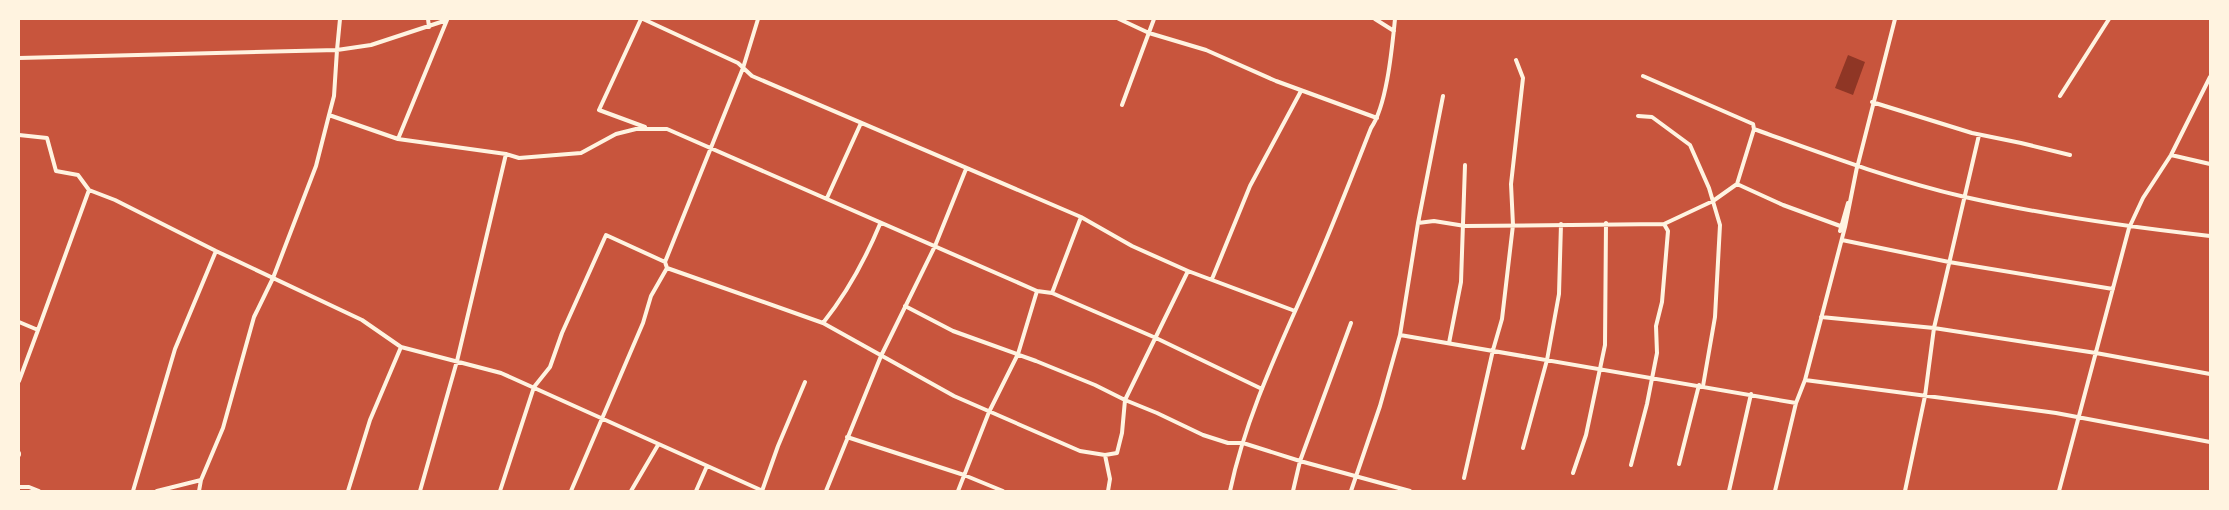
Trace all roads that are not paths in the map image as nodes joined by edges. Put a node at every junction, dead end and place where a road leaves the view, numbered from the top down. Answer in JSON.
{"nodes":[{"id":1,"x":340,"y":19,"type":"edge"},
{"id":2,"x":428,"y":19,"type":"edge"},
{"id":3,"x":642,"y":19,"type":"edge"},
{"id":4,"x":758,"y":19,"type":"edge"},
{"id":5,"x":1119,"y":19,"type":"edge"},
{"id":6,"x":1154,"y":19,"type":"edge"},
{"id":7,"x":1375,"y":19,"type":"edge"},
{"id":8,"x":1395,"y":19,"type":"edge"},
{"id":9,"x":1895,"y":19,"type":"edge"},
{"id":10,"x":2109,"y":19,"type":"edge"},
{"id":11,"x":447,"y":20,"type":"edge"},
{"id":12,"x":429,"y":27,"type":"junction"},
{"id":13,"x":1394,"y":31,"type":"junction"},
{"id":14,"x":1149,"y":33,"type":"junction"},
{"id":15,"x":337,"y":50,"type":"junction"},
{"id":16,"x":19,"y":58,"type":"edge"},
{"id":17,"x":1516,"y":60,"type":"dead end"},
{"id":18,"x":743,"y":68,"type":"junction"},
{"id":19,"x":1643,"y":76,"type":"dead end"},
{"id":20,"x":2210,"y":77,"type":"edge"},
{"id":21,"x":1301,"y":91,"type":"junction"},
{"id":22,"x":1443,"y":96,"type":"dead end"},
{"id":23,"x":2060,"y":96,"type":"dead end"},
{"id":24,"x":1871,"y":102,"type":"dead end"},
{"id":25,"x":1122,"y":105,"type":"dead end"},
{"id":26,"x":329,"y":115,"type":"junction"},
{"id":27,"x":1638,"y":116,"type":"dead end"},
{"id":28,"x":1378,"y":118,"type":"junction"},
{"id":29,"x":861,"y":123,"type":"junction"},
{"id":30,"x":651,"y":129,"type":"junction"},
{"id":31,"x":1754,"y":129,"type":"junction"},
{"id":32,"x":19,"y":135,"type":"edge"},
{"id":33,"x":1979,"y":135,"type":"junction"},
{"id":34,"x":398,"y":139,"type":"junction"},
{"id":35,"x":711,"y":147,"type":"junction"},
{"id":36,"x":506,"y":154,"type":"junction"},
{"id":37,"x":2070,"y":155,"type":"dead end"},
{"id":38,"x":2171,"y":155,"type":"junction"},
{"id":39,"x":2210,"y":164,"type":"edge"},
{"id":40,"x":1466,"y":165,"type":"dead end"},
{"id":41,"x":1858,"y":167,"type":"junction"},
{"id":42,"x":966,"y":169,"type":"junction"},
{"id":43,"x":1737,"y":184,"type":"junction"},
{"id":44,"x":89,"y":190,"type":"junction"},
{"id":45,"x":1965,"y":197,"type":"junction"},
{"id":46,"x":827,"y":198,"type":"junction"},
{"id":47,"x":1713,"y":201,"type":"junction"},
{"id":48,"x":1081,"y":218,"type":"junction"},
{"id":49,"x":1418,"y":223,"type":"junction"},
{"id":50,"x":1606,"y":223,"type":"junction"},
{"id":51,"x":880,"y":224,"type":"dead end"},
{"id":52,"x":1561,"y":224,"type":"junction"},
{"id":53,"x":1664,"y":224,"type":"junction"},
{"id":54,"x":1512,"y":225,"type":"junction"},
{"id":55,"x":1464,"y":226,"type":"junction"},
{"id":56,"x":1845,"y":227,"type":"junction"},
{"id":57,"x":2129,"y":228,"type":"junction"},
{"id":58,"x":1840,"y":231,"type":"dead end"},
{"id":59,"x":2210,"y":236,"type":"edge"},
{"id":60,"x":1842,"y":240,"type":"junction"},
{"id":61,"x":935,"y":246,"type":"junction"},
{"id":62,"x":216,"y":251,"type":"junction"},
{"id":63,"x":665,"y":262,"type":"junction"},
{"id":64,"x":1949,"y":262,"type":"junction"},
{"id":65,"x":667,"y":268,"type":"junction"},
{"id":66,"x":1188,"y":271,"type":"junction"},
{"id":67,"x":273,"y":278,"type":"junction"},
{"id":68,"x":1212,"y":279,"type":"junction"},
{"id":69,"x":2113,"y":289,"type":"junction"},
{"id":70,"x":1037,"y":290,"type":"junction"},
{"id":71,"x":1052,"y":293,"type":"junction"},
{"id":72,"x":905,"y":306,"type":"junction"},
{"id":73,"x":1295,"y":311,"type":"junction"},
{"id":74,"x":1822,"y":317,"type":"junction"},
{"id":75,"x":19,"y":322,"type":"edge"},
{"id":76,"x":1351,"y":322,"type":"dead end"},
{"id":77,"x":823,"y":323,"type":"junction"},
{"id":78,"x":1934,"y":328,"type":"junction"},
{"id":79,"x":38,"y":330,"type":"junction"},
{"id":80,"x":1400,"y":335,"type":"junction"},
{"id":81,"x":1156,"y":338,"type":"junction"},
{"id":82,"x":1449,"y":343,"type":"junction"},
{"id":83,"x":401,"y":347,"type":"junction"},
{"id":84,"x":1493,"y":350,"type":"junction"},
{"id":85,"x":2096,"y":353,"type":"junction"},
{"id":86,"x":1018,"y":354,"type":"junction"},
{"id":87,"x":881,"y":356,"type":"junction"},
{"id":88,"x":1547,"y":360,"type":"junction"},
{"id":89,"x":457,"y":361,"type":"junction"},
{"id":90,"x":1599,"y":368,"type":"junction"},
{"id":91,"x":2210,"y":374,"type":"edge"},
{"id":92,"x":1652,"y":377,"type":"junction"},
{"id":93,"x":1804,"y":380,"type":"junction"},
{"id":94,"x":19,"y":381,"type":"edge"},
{"id":95,"x":805,"y":382,"type":"dead end"},
{"id":96,"x":1701,"y":386,"type":"junction"},
{"id":97,"x":534,"y":387,"type":"junction"},
{"id":98,"x":1262,"y":389,"type":"junction"},
{"id":99,"x":1751,"y":394,"type":"junction"},
{"id":100,"x":1925,"y":396,"type":"junction"},
{"id":101,"x":1125,"y":400,"type":"junction"},
{"id":102,"x":1796,"y":403,"type":"junction"},
{"id":103,"x":989,"y":412,"type":"junction"},
{"id":104,"x":600,"y":418,"type":"junction"},
{"id":105,"x":847,"y":437,"type":"junction"},
{"id":106,"x":2210,"y":442,"type":"edge"},
{"id":107,"x":1243,"y":443,"type":"junction"},
{"id":108,"x":658,"y":445,"type":"junction"},
{"id":109,"x":1523,"y":448,"type":"dead end"},
{"id":110,"x":1105,"y":455,"type":"junction"},
{"id":111,"x":1300,"y":461,"type":"junction"},
{"id":112,"x":1679,"y":464,"type":"dead end"},
{"id":113,"x":1631,"y":465,"type":"dead end"},
{"id":114,"x":707,"y":466,"type":"junction"},
{"id":115,"x":1573,"y":473,"type":"dead end"},
{"id":116,"x":964,"y":475,"type":"junction"},
{"id":117,"x":1355,"y":476,"type":"junction"},
{"id":118,"x":1464,"y":478,"type":"dead end"},
{"id":119,"x":201,"y":480,"type":"junction"},
{"id":120,"x":19,"y":487,"type":"edge"},
{"id":121,"x":39,"y":491,"type":"edge"},
{"id":122,"x":133,"y":491,"type":"edge"},
{"id":123,"x":157,"y":491,"type":"edge"},
{"id":124,"x":199,"y":491,"type":"edge"},
{"id":125,"x":348,"y":491,"type":"edge"},
{"id":126,"x":420,"y":491,"type":"edge"},
{"id":127,"x":500,"y":491,"type":"edge"},
{"id":128,"x":571,"y":491,"type":"edge"},
{"id":129,"x":631,"y":491,"type":"edge"},
{"id":130,"x":696,"y":491,"type":"edge"},
{"id":131,"x":763,"y":491,"type":"edge"},
{"id":132,"x":826,"y":491,"type":"edge"},
{"id":133,"x":958,"y":491,"type":"edge"},
{"id":134,"x":1003,"y":491,"type":"edge"},
{"id":135,"x":1108,"y":491,"type":"edge"},
{"id":136,"x":1230,"y":491,"type":"edge"},
{"id":137,"x":1293,"y":491,"type":"edge"},
{"id":138,"x":1351,"y":491,"type":"edge"},
{"id":139,"x":1410,"y":491,"type":"edge"},
{"id":140,"x":1729,"y":491,"type":"edge"},
{"id":141,"x":1775,"y":491,"type":"edge"},
{"id":142,"x":1905,"y":491,"type":"edge"},
{"id":143,"x":2059,"y":491,"type":"edge"}],
"edges":[{"from":1,"to":15,"type":"street"},
{"from":2,"to":12,"type":"street"},
{"from":3,"to":18,"type":"street"},
{"from":3,"to":30,"type":"street"},
{"from":4,"to":18,"type":"street"},
{"from":5,"to":14,"type":"street"},
{"from":6,"to":14,"type":"street"},
{"from":7,"to":13,"type":"street"},
{"from":8,"to":13,"type":"street"},
{"from":9,"to":58,"type":"street"},
{"from":10,"to":23,"type":"street"},
{"from":11,"to":12,"type":"street"},
{"from":11,"to":34,"type":"street"},
{"from":12,"to":15,"type":"street"},
{"from":13,"to":28,"type":"street"},
{"from":14,"to":21,"type":"street"},
{"from":14,"to":25,"type":"street"},
{"from":15,"to":16,"type":"street"},
{"from":15,"to":26,"type":"street"},
{"from":17,"to":54,"type":"street"},
{"from":18,"to":29,"type":"street"},
{"from":18,"to":35,"type":"street"},
{"from":19,"to":31,"type":"street"},
{"from":20,"to":38,"type":"street"},
{"from":21,"to":28,"type":"street"},
{"from":21,"to":68,"type":"street"},
{"from":22,"to":49,"type":"street"},
{"from":24,"to":33,"type":"street"},
{"from":26,"to":34,"type":"street"},
{"from":26,"to":67,"type":"street"},
{"from":27,"to":47,"type":"street"},
{"from":28,"to":73,"type":"street"},
{"from":29,"to":42,"type":"street"},
{"from":29,"to":46,"type":"street"},
{"from":30,"to":35,"type":"street"},
{"from":30,"to":36,"type":"street"},
{"from":31,"to":41,"type":"street"},
{"from":31,"to":43,"type":"street"},
{"from":32,"to":44,"type":"street"},
{"from":33,"to":37,"type":"street"},
{"from":33,"to":45,"type":"street"},
{"from":34,"to":36,"type":"street"},
{"from":35,"to":46,"type":"street"},
{"from":35,"to":63,"type":"street"},
{"from":36,"to":89,"type":"street"},
{"from":38,"to":39,"type":"street"},
{"from":38,"to":57,"type":"street"},
{"from":40,"to":55,"type":"street"},
{"from":41,"to":45,"type":"street"},
{"from":41,"to":56,"type":"street"},
{"from":42,"to":48,"type":"street"},
{"from":42,"to":61,"type":"street"},
{"from":43,"to":47,"type":"street"},
{"from":43,"to":56,"type":"street"},
{"from":44,"to":62,"type":"street"},
{"from":44,"to":79,"type":"street"},
{"from":45,"to":57,"type":"street"},
{"from":45,"to":64,"type":"street"},
{"from":46,"to":61,"type":"street"},
{"from":47,"to":53,"type":"street"},
{"from":47,"to":96,"type":"street"},
{"from":48,"to":66,"type":"street"},
{"from":48,"to":71,"type":"street"},
{"from":49,"to":55,"type":"street"},
{"from":49,"to":80,"type":"street"},
{"from":50,"to":52,"type":"street"},
{"from":50,"to":53,"type":"street"},
{"from":50,"to":90,"type":"street"},
{"from":51,"to":77,"type":"street"},
{"from":52,"to":54,"type":"street"},
{"from":52,"to":88,"type":"street"},
{"from":53,"to":92,"type":"street"},
{"from":54,"to":55,"type":"street"},
{"from":54,"to":84,"type":"street"},
{"from":55,"to":82,"type":"street"},
{"from":56,"to":60,"type":"street"},
{"from":57,"to":59,"type":"street"},
{"from":57,"to":69,"type":"street"},
{"from":60,"to":64,"type":"street"},
{"from":60,"to":74,"type":"street"},
{"from":61,"to":70,"type":"street"},
{"from":61,"to":72,"type":"street"},
{"from":62,"to":67,"type":"street"},
{"from":62,"to":122,"type":"street"},
{"from":63,"to":65,"type":"street"},
{"from":63,"to":97,"type":"street"},
{"from":64,"to":69,"type":"street"},
{"from":64,"to":78,"type":"street"},
{"from":65,"to":77,"type":"street"},
{"from":65,"to":104,"type":"street"},
{"from":66,"to":68,"type":"street"},
{"from":66,"to":81,"type":"street"},
{"from":67,"to":83,"type":"street"},
{"from":67,"to":119,"type":"street"},
{"from":68,"to":73,"type":"street"},
{"from":69,"to":85,"type":"street"},
{"from":70,"to":71,"type":"street"},
{"from":70,"to":86,"type":"street"},
{"from":71,"to":81,"type":"street"},
{"from":72,"to":86,"type":"street"},
{"from":72,"to":87,"type":"street"},
{"from":73,"to":98,"type":"street"},
{"from":74,"to":78,"type":"street"},
{"from":74,"to":93,"type":"street"},
{"from":75,"to":79,"type":"street"},
{"from":76,"to":111,"type":"street"},
{"from":77,"to":87,"type":"street"},
{"from":78,"to":85,"type":"street"},
{"from":78,"to":100,"type":"street"},
{"from":79,"to":94,"type":"street"},
{"from":80,"to":82,"type":"street"},
{"from":80,"to":117,"type":"street"},
{"from":81,"to":98,"type":"street"},
{"from":81,"to":101,"type":"street"},
{"from":82,"to":84,"type":"street"},
{"from":83,"to":89,"type":"street"},
{"from":83,"to":125,"type":"street"},
{"from":84,"to":88,"type":"street"},
{"from":84,"to":118,"type":"street"},
{"from":85,"to":91,"type":"street"},
{"from":85,"to":143,"type":"street"},
{"from":86,"to":101,"type":"street"},
{"from":86,"to":103,"type":"street"},
{"from":87,"to":103,"type":"street"},
{"from":87,"to":105,"type":"street"},
{"from":88,"to":90,"type":"street"},
{"from":88,"to":109,"type":"street"},
{"from":89,"to":97,"type":"street"},
{"from":89,"to":126,"type":"street"},
{"from":90,"to":92,"type":"street"},
{"from":90,"to":115,"type":"street"},
{"from":92,"to":96,"type":"street"},
{"from":92,"to":113,"type":"street"},
{"from":93,"to":100,"type":"street"},
{"from":93,"to":102,"type":"street"},
{"from":95,"to":114,"type":"street"},
{"from":96,"to":99,"type":"street"},
{"from":96,"to":112,"type":"street"},
{"from":97,"to":104,"type":"street"},
{"from":97,"to":127,"type":"street"},
{"from":98,"to":107,"type":"street"},
{"from":99,"to":102,"type":"street"},
{"from":99,"to":140,"type":"street"},
{"from":100,"to":106,"type":"street"},
{"from":100,"to":142,"type":"street"},
{"from":101,"to":107,"type":"street"},
{"from":101,"to":110,"type":"street"},
{"from":102,"to":141,"type":"street"},
{"from":103,"to":110,"type":"street"},
{"from":103,"to":116,"type":"street"},
{"from":104,"to":108,"type":"street"},
{"from":104,"to":128,"type":"street"},
{"from":104,"to":131,"type":"street"},
{"from":105,"to":116,"type":"street"},
{"from":105,"to":132,"type":"street"},
{"from":107,"to":111,"type":"street"},
{"from":107,"to":136,"type":"street"},
{"from":108,"to":114,"type":"street"},
{"from":108,"to":129,"type":"street"},
{"from":110,"to":135,"type":"street"},
{"from":111,"to":117,"type":"street"},
{"from":111,"to":137,"type":"street"},
{"from":114,"to":130,"type":"street"},
{"from":116,"to":133,"type":"street"},
{"from":116,"to":134,"type":"street"},
{"from":117,"to":138,"type":"street"},
{"from":117,"to":139,"type":"street"},
{"from":119,"to":123,"type":"street"},
{"from":119,"to":124,"type":"street"},
{"from":120,"to":121,"type":"street"}]}
